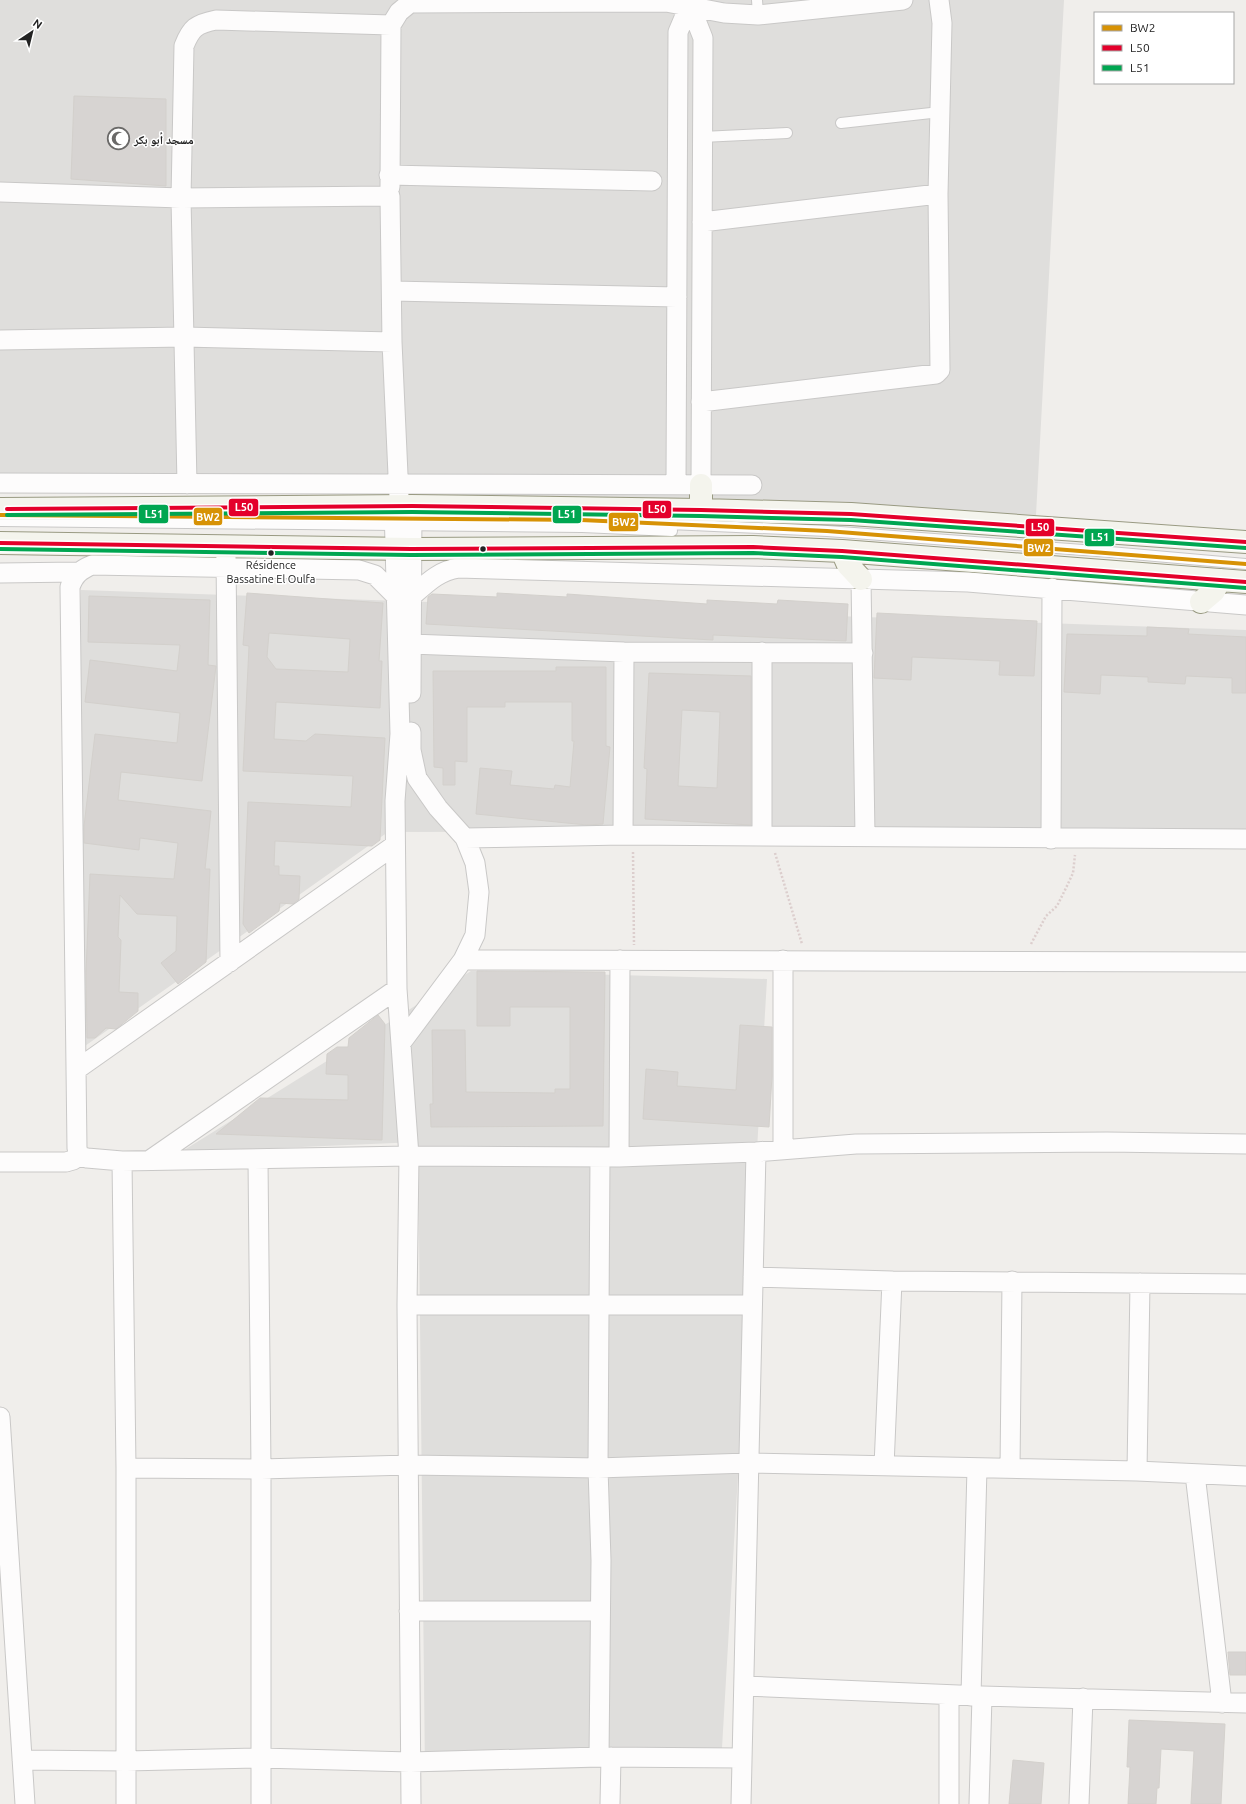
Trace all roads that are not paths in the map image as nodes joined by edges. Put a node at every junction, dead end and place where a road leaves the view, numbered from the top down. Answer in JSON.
{"nodes":[{"id":1,"x":899,"y":0,"type":"edge"},
{"id":2,"x":939,"y":0,"type":"edge"},
{"id":3,"x":410,"y":2,"type":"edge"},
{"id":4,"x":688,"y":3,"type":"edge"},
{"id":5,"x":813,"y":4,"type":"edge"},
{"id":6,"x":758,"y":7,"type":"edge"},
{"id":7,"x":391,"y":25,"type":"junction"},
{"id":8,"x":940,"y":112,"type":"junction"},
{"id":9,"x":841,"y":123,"type":"dead end"},
{"id":10,"x":787,"y":134,"type":"dead end"},
{"id":11,"x":702,"y":138,"type":"junction"},
{"id":12,"x":389,"y":175,"type":"junction"},
{"id":13,"x":652,"y":181,"type":"dead end"},
{"id":14,"x":0,"y":192,"type":"edge"},
{"id":15,"x":938,"y":194,"type":"junction"},
{"id":16,"x":390,"y":196,"type":"junction"},
{"id":17,"x":181,"y":198,"type":"junction"},
{"id":18,"x":702,"y":222,"type":"junction"},
{"id":19,"x":392,"y":291,"type":"junction"},
{"id":20,"x":677,"y":297,"type":"junction"},
{"id":21,"x":184,"y":336,"type":"junction"},
{"id":22,"x":0,"y":340,"type":"edge"},
{"id":23,"x":392,"y":342,"type":"junction"},
{"id":24,"x":701,"y":402,"type":"junction"},
{"id":25,"x":0,"y":483,"type":"edge"},
{"id":26,"x":187,"y":484,"type":"junction"},
{"id":27,"x":398,"y":484,"type":"junction"},
{"id":28,"x":676,"y":485,"type":"junction"},
{"id":29,"x":701,"y":485,"type":"junction"},
{"id":30,"x":752,"y":485,"type":"dead end"},
{"id":31,"x":0,"y":509,"type":"edge"},
{"id":32,"x":701,"y":510,"type":"junction"},
{"id":33,"x":0,"y":515,"type":"edge"},
{"id":34,"x":402,"y":515,"type":"junction"},
{"id":35,"x":0,"y":521,"type":"edge"},
{"id":36,"x":1246,"y":542,"type":"edge"},
{"id":37,"x":0,"y":543,"type":"edge"},
{"id":38,"x":226,"y":546,"type":"junction"},
{"id":39,"x":403,"y":549,"type":"junction"},
{"id":40,"x":842,"y":551,"type":"junction"},
{"id":41,"x":1246,"y":564,"type":"edge"},
{"id":42,"x":226,"y":569,"type":"junction"},
{"id":43,"x":1246,"y":569,"type":"edge"},
{"id":44,"x":0,"y":572,"type":"edge"},
{"id":45,"x":78,"y":572,"type":"junction"},
{"id":46,"x":861,"y":579,"type":"junction"},
{"id":47,"x":1220,"y":580,"type":"junction"},
{"id":48,"x":1246,"y":582,"type":"edge"},
{"id":49,"x":1052,"y":588,"type":"junction"},
{"id":50,"x":404,"y":596,"type":"junction"},
{"id":51,"x":1201,"y":602,"type":"junction"},
{"id":52,"x":1246,"y":605,"type":"edge"},
{"id":53,"x":411,"y":644,"type":"junction"},
{"id":54,"x":624,"y":652,"type":"junction"},
{"id":55,"x":762,"y":652,"type":"junction"},
{"id":56,"x":863,"y":653,"type":"junction"},
{"id":57,"x":628,"y":835,"type":"junction"},
{"id":58,"x":766,"y":836,"type":"junction"},
{"id":59,"x":866,"y":836,"type":"junction"},
{"id":60,"x":465,"y":838,"type":"junction"},
{"id":61,"x":1050,"y":839,"type":"junction"},
{"id":62,"x":1246,"y":839,"type":"edge"},
{"id":63,"x":395,"y":845,"type":"junction"},
{"id":64,"x":463,"y":960,"type":"junction"},
{"id":65,"x":627,"y":960,"type":"junction"},
{"id":66,"x":783,"y":960,"type":"junction"},
{"id":67,"x":230,"y":962,"type":"junction"},
{"id":68,"x":1246,"y":962,"type":"edge"},
{"id":69,"x":397,"y":989,"type":"junction"},
{"id":70,"x":401,"y":1043,"type":"junction"},
{"id":71,"x":76,"y":1070,"type":"junction"},
{"id":72,"x":1246,"y":1144,"type":"edge"},
{"id":73,"x":783,"y":1150,"type":"junction"},
{"id":74,"x":756,"y":1152,"type":"junction"},
{"id":75,"x":79,"y":1156,"type":"junction"},
{"id":76,"x":410,"y":1156,"type":"junction"},
{"id":77,"x":600,"y":1157,"type":"junction"},
{"id":78,"x":619,"y":1157,"type":"junction"},
{"id":79,"x":150,"y":1160,"type":"junction"},
{"id":80,"x":258,"y":1160,"type":"junction"},
{"id":81,"x":122,"y":1161,"type":"junction"},
{"id":82,"x":0,"y":1162,"type":"edge"},
{"id":83,"x":753,"y":1277,"type":"junction"},
{"id":84,"x":892,"y":1281,"type":"junction"},
{"id":85,"x":1012,"y":1281,"type":"junction"},
{"id":86,"x":1140,"y":1283,"type":"junction"},
{"id":87,"x":1246,"y":1284,"type":"edge"},
{"id":88,"x":599,"y":1304,"type":"junction"},
{"id":89,"x":751,"y":1305,"type":"junction"},
{"id":90,"x":407,"y":1306,"type":"junction"},
{"id":91,"x":0,"y":1417,"type":"edge"},
{"id":92,"x":748,"y":1463,"type":"junction"},
{"id":93,"x":409,"y":1465,"type":"junction"},
{"id":94,"x":884,"y":1466,"type":"junction"},
{"id":95,"x":126,"y":1468,"type":"junction"},
{"id":96,"x":261,"y":1468,"type":"junction"},
{"id":97,"x":598,"y":1468,"type":"junction"},
{"id":98,"x":977,"y":1468,"type":"junction"},
{"id":99,"x":1010,"y":1468,"type":"junction"},
{"id":100,"x":1137,"y":1471,"type":"junction"},
{"id":101,"x":1195,"y":1474,"type":"junction"},
{"id":102,"x":1246,"y":1476,"type":"edge"},
{"id":103,"x":6,"y":1597,"type":"edge"},
{"id":104,"x":409,"y":1611,"type":"junction"},
{"id":105,"x":599,"y":1611,"type":"junction"},
{"id":106,"x":744,"y":1686,"type":"junction"},
{"id":107,"x":949,"y":1695,"type":"junction"},
{"id":108,"x":976,"y":1696,"type":"junction"},
{"id":109,"x":1082,"y":1698,"type":"junction"},
{"id":110,"x":1222,"y":1703,"type":"junction"},
{"id":111,"x":1246,"y":1703,"type":"edge"},
{"id":112,"x":605,"y":1757,"type":"junction"},
{"id":113,"x":261,"y":1758,"type":"junction"},
{"id":114,"x":741,"y":1758,"type":"junction"},
{"id":115,"x":22,"y":1760,"type":"junction"},
{"id":116,"x":126,"y":1761,"type":"junction"},
{"id":117,"x":410,"y":1762,"type":"junction"},
{"id":118,"x":25,"y":1804,"type":"edge"},
{"id":119,"x":126,"y":1804,"type":"edge"},
{"id":120,"x":261,"y":1804,"type":"edge"},
{"id":121,"x":411,"y":1804,"type":"edge"},
{"id":122,"x":610,"y":1804,"type":"edge"},
{"id":123,"x":741,"y":1804,"type":"edge"},
{"id":124,"x":949,"y":1804,"type":"edge"},
{"id":125,"x":979,"y":1804,"type":"edge"},
{"id":126,"x":1079,"y":1804,"type":"edge"}],
"edges":[{"from":1,"to":5,"type":"street"},
{"from":2,"to":8,"type":"street"},
{"from":3,"to":4,"type":"street"},
{"from":3,"to":7,"type":"street"},
{"from":4,"to":6,"type":"street"},
{"from":4,"to":11,"type":"street"},
{"from":4,"to":20,"type":"street"},
{"from":5,"to":6,"type":"street"},
{"from":7,"to":12,"type":"street"},
{"from":7,"to":17,"type":"street"},
{"from":8,"to":9,"type":"lane"},
{"from":8,"to":15,"type":"street"},
{"from":10,"to":11,"type":"lane"},
{"from":11,"to":18,"type":"street"},
{"from":12,"to":13,"type":"street"},
{"from":12,"to":16,"type":"street"},
{"from":14,"to":17,"type":"street"},
{"from":15,"to":18,"type":"street"},
{"from":15,"to":24,"type":"street"},
{"from":16,"to":17,"type":"street"},
{"from":16,"to":19,"type":"street"},
{"from":17,"to":21,"type":"street"},
{"from":18,"to":24,"type":"street"},
{"from":19,"to":20,"type":"street"},
{"from":19,"to":23,"type":"street"},
{"from":20,"to":28,"type":"street"},
{"from":21,"to":22,"type":"street"},
{"from":21,"to":23,"type":"street"},
{"from":21,"to":26,"type":"street"},
{"from":23,"to":27,"type":"street"},
{"from":24,"to":29,"type":"street"},
{"from":25,"to":26,"type":"street"},
{"from":26,"to":27,"type":"street"},
{"from":27,"to":28,"type":"street"},
{"from":27,"to":34,"type":"street"},
{"from":28,"to":29,"type":"street"},
{"from":29,"to":30,"type":"street"},
{"from":29,"to":32,"type":"main road"},
{"from":31,"to":34,"type":"main road"},
{"from":32,"to":34,"type":"main road"},
{"from":32,"to":36,"type":"main road"},
{"from":33,"to":34,"type":"lane"},
{"from":34,"to":35,"type":"lane"},
{"from":34,"to":39,"type":"street"},
{"from":34,"to":41,"type":"lane"},
{"from":34,"to":43,"type":"lane"},
{"from":37,"to":38,"type":"main road"},
{"from":38,"to":39,"type":"main road"},
{"from":38,"to":42,"type":"street"},
{"from":39,"to":40,"type":"main road"},
{"from":39,"to":50,"type":"street"},
{"from":40,"to":46,"type":"main road"},
{"from":40,"to":47,"type":"main road"},
{"from":42,"to":45,"type":"street"},
{"from":42,"to":50,"type":"street"},
{"from":42,"to":67,"type":"street"},
{"from":44,"to":45,"type":"street"},
{"from":45,"to":71,"type":"street"},
{"from":46,"to":49,"type":"street"},
{"from":46,"to":50,"type":"street"},
{"from":46,"to":56,"type":"street"},
{"from":47,"to":48,"type":"main road"},
{"from":47,"to":51,"type":"main road"},
{"from":49,"to":51,"type":"street"},
{"from":49,"to":61,"type":"street"},
{"from":50,"to":53,"type":"street"},
{"from":50,"to":63,"type":"street"},
{"from":51,"to":52,"type":"street"},
{"from":53,"to":54,"type":"street"},
{"from":53,"to":60,"type":"street"},
{"from":54,"to":55,"type":"street"},
{"from":54,"to":57,"type":"street"},
{"from":55,"to":56,"type":"street"},
{"from":55,"to":58,"type":"street"},
{"from":56,"to":59,"type":"street"},
{"from":57,"to":58,"type":"street"},
{"from":57,"to":60,"type":"street"},
{"from":58,"to":59,"type":"street"},
{"from":59,"to":61,"type":"street"},
{"from":60,"to":64,"type":"street"},
{"from":61,"to":62,"type":"street"},
{"from":63,"to":67,"type":"street"},
{"from":63,"to":69,"type":"street"},
{"from":64,"to":65,"type":"street"},
{"from":64,"to":70,"type":"street"},
{"from":65,"to":66,"type":"street"},
{"from":65,"to":78,"type":"street"},
{"from":66,"to":68,"type":"street"},
{"from":66,"to":73,"type":"street"},
{"from":67,"to":71,"type":"street"},
{"from":69,"to":70,"type":"street"},
{"from":69,"to":79,"type":"street"},
{"from":70,"to":76,"type":"street"},
{"from":71,"to":75,"type":"street"},
{"from":72,"to":73,"type":"street"},
{"from":73,"to":74,"type":"street"},
{"from":74,"to":78,"type":"street"},
{"from":74,"to":83,"type":"street"},
{"from":75,"to":81,"type":"street"},
{"from":75,"to":82,"type":"street"},
{"from":76,"to":77,"type":"street"},
{"from":76,"to":80,"type":"street"},
{"from":76,"to":90,"type":"street"},
{"from":77,"to":78,"type":"street"},
{"from":77,"to":88,"type":"street"},
{"from":79,"to":80,"type":"street"},
{"from":79,"to":81,"type":"street"},
{"from":80,"to":96,"type":"street"},
{"from":81,"to":95,"type":"street"},
{"from":83,"to":84,"type":"street"},
{"from":83,"to":89,"type":"street"},
{"from":84,"to":85,"type":"street"},
{"from":84,"to":94,"type":"street"},
{"from":85,"to":86,"type":"street"},
{"from":85,"to":99,"type":"street"},
{"from":86,"to":87,"type":"street"},
{"from":86,"to":100,"type":"street"},
{"from":88,"to":89,"type":"street"},
{"from":88,"to":90,"type":"street"},
{"from":88,"to":97,"type":"street"},
{"from":89,"to":92,"type":"street"},
{"from":90,"to":93,"type":"street"},
{"from":91,"to":103,"type":"street"},
{"from":92,"to":94,"type":"street"},
{"from":92,"to":97,"type":"street"},
{"from":92,"to":106,"type":"street"},
{"from":93,"to":96,"type":"street"},
{"from":93,"to":97,"type":"street"},
{"from":93,"to":104,"type":"street"},
{"from":94,"to":98,"type":"street"},
{"from":95,"to":96,"type":"street"},
{"from":95,"to":116,"type":"street"},
{"from":96,"to":113,"type":"street"},
{"from":97,"to":105,"type":"street"},
{"from":98,"to":99,"type":"street"},
{"from":98,"to":108,"type":"street"},
{"from":99,"to":100,"type":"street"},
{"from":100,"to":101,"type":"street"},
{"from":101,"to":102,"type":"street"},
{"from":101,"to":110,"type":"street"},
{"from":103,"to":115,"type":"street"},
{"from":104,"to":105,"type":"street"},
{"from":104,"to":117,"type":"street"},
{"from":105,"to":112,"type":"street"},
{"from":106,"to":107,"type":"street"},
{"from":106,"to":114,"type":"street"},
{"from":107,"to":108,"type":"street"},
{"from":107,"to":124,"type":"street"},
{"from":108,"to":109,"type":"street"},
{"from":108,"to":125,"type":"street"},
{"from":109,"to":110,"type":"street"},
{"from":109,"to":126,"type":"street"},
{"from":110,"to":111,"type":"street"},
{"from":112,"to":114,"type":"street"},
{"from":112,"to":117,"type":"street"},
{"from":112,"to":122,"type":"street"},
{"from":113,"to":116,"type":"street"},
{"from":113,"to":117,"type":"street"},
{"from":113,"to":120,"type":"street"},
{"from":114,"to":123,"type":"street"},
{"from":115,"to":116,"type":"street"},
{"from":115,"to":118,"type":"street"},
{"from":116,"to":119,"type":"street"},
{"from":117,"to":121,"type":"street"}]}
